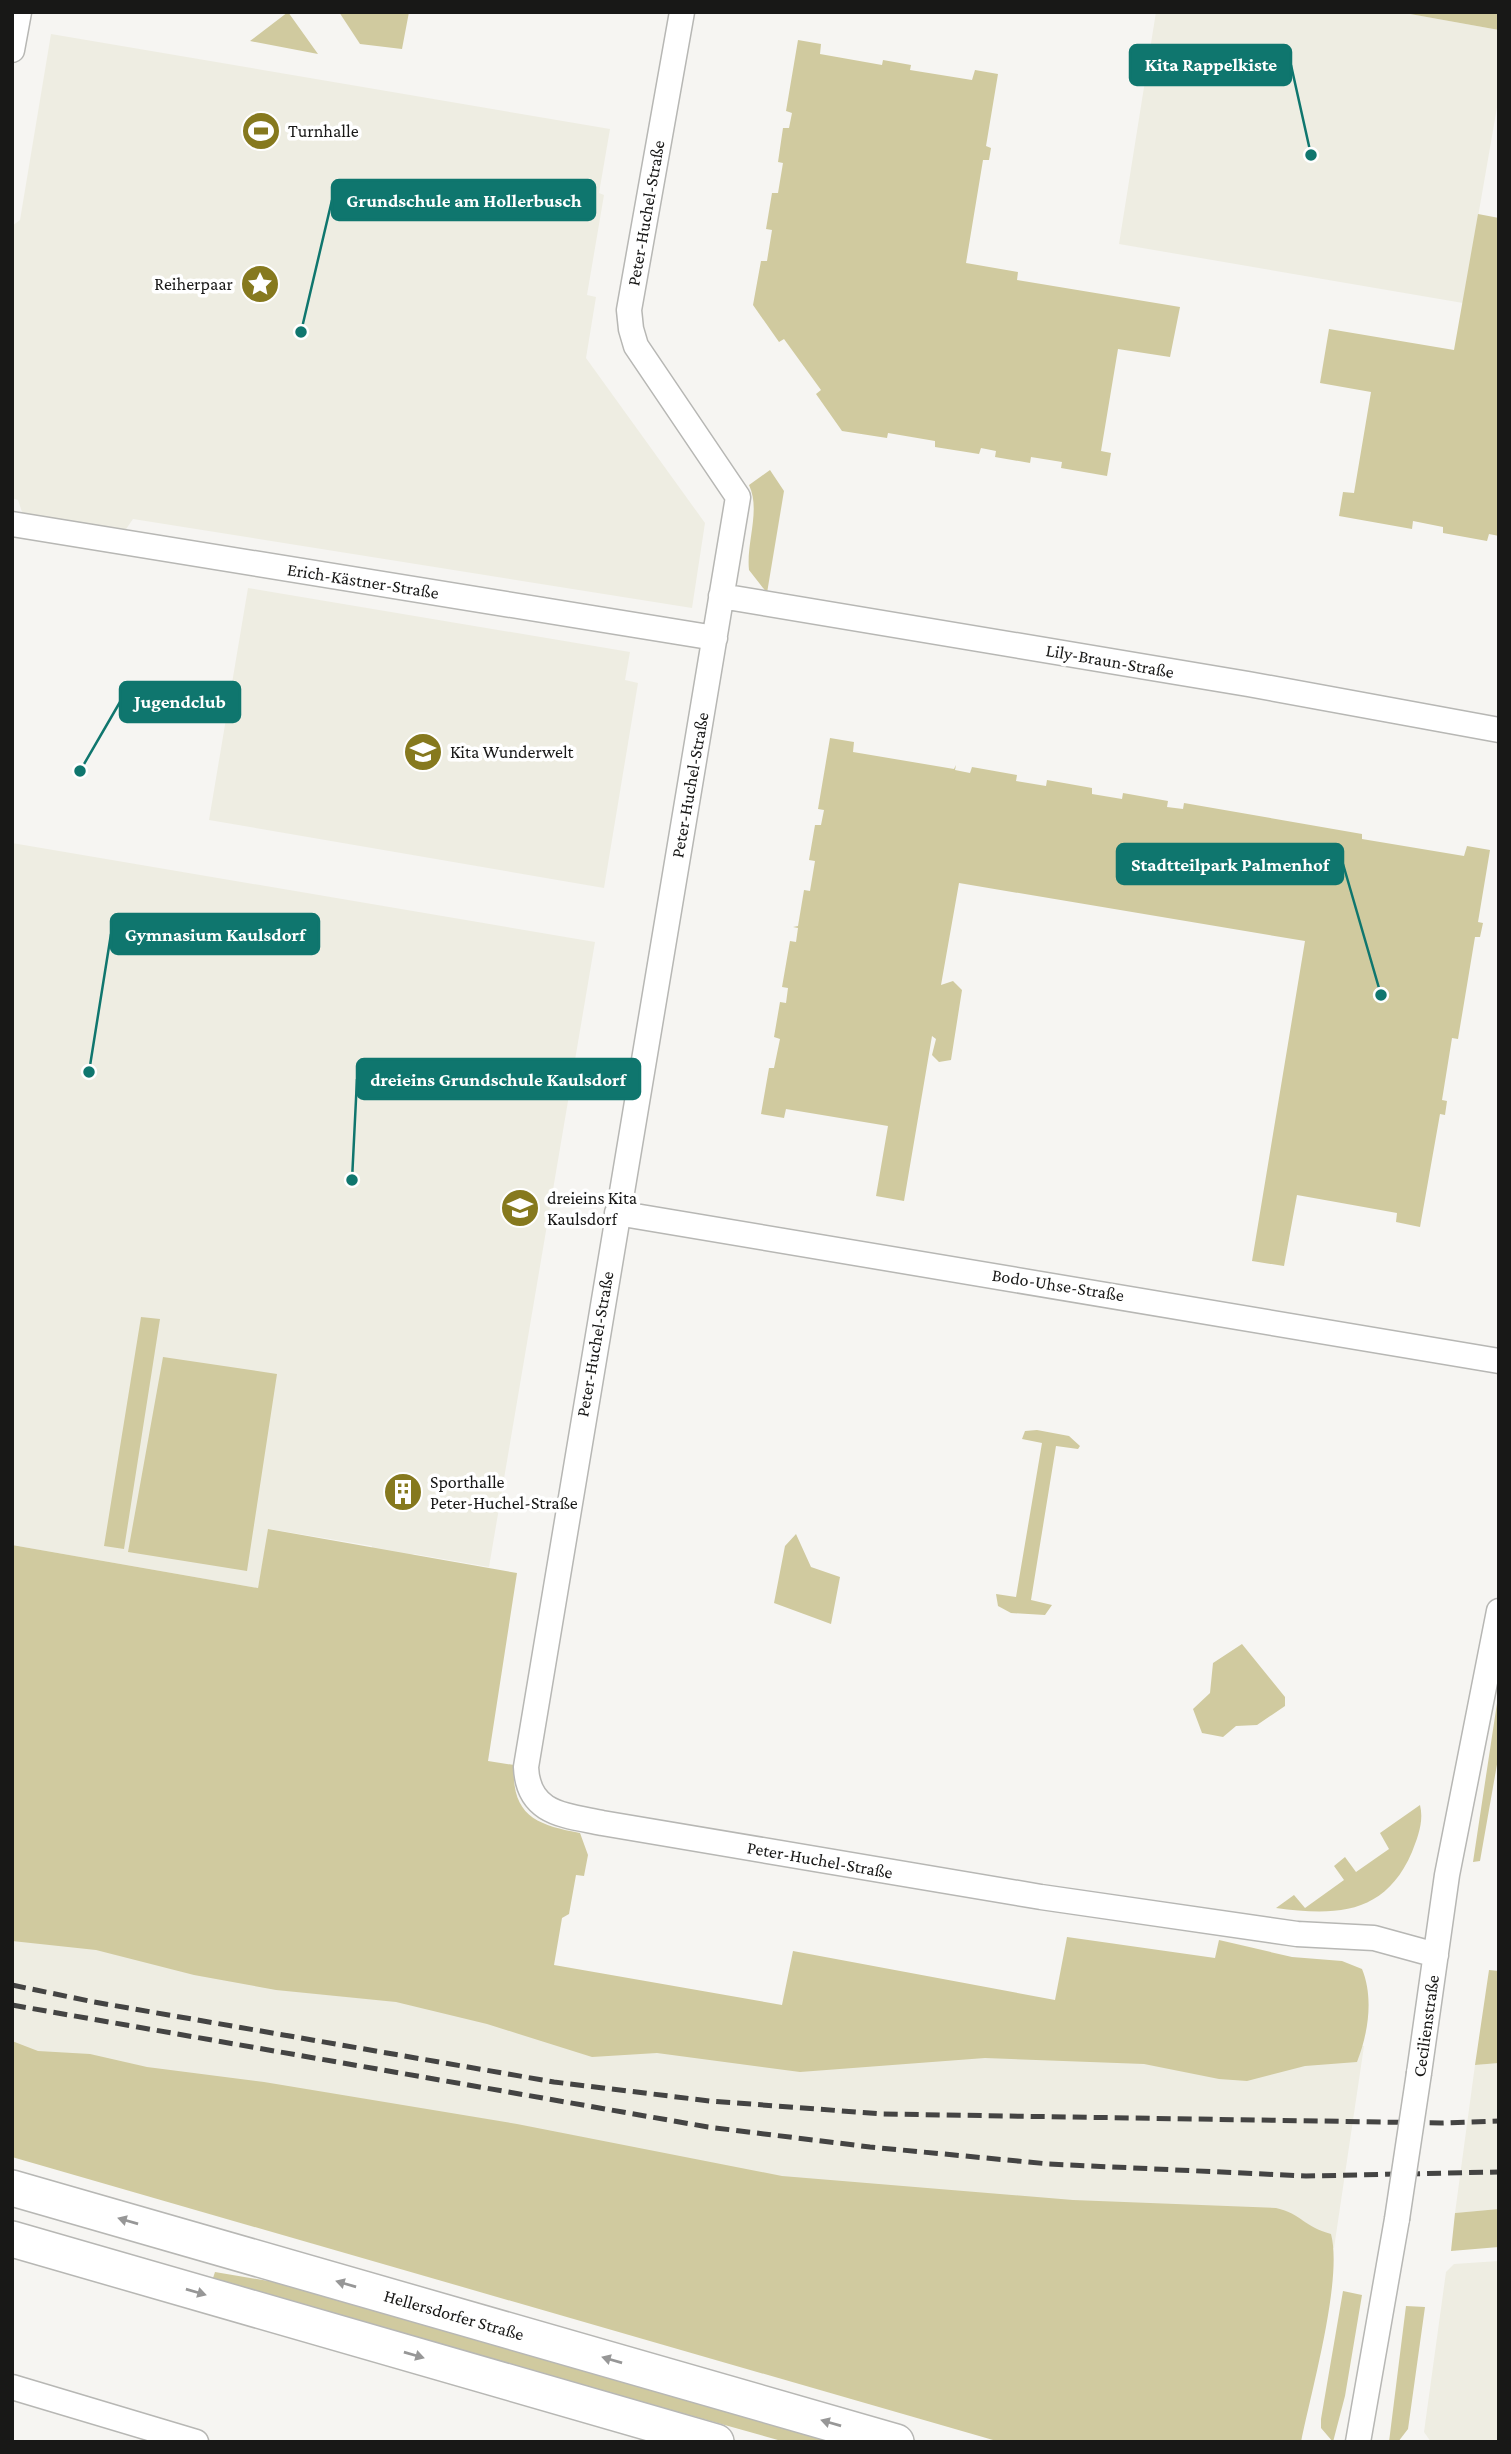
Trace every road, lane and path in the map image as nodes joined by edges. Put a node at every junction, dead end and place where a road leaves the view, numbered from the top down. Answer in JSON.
{"nodes":[{"id":1,"x":19,"y":12,"type":"edge"},
{"id":2,"x":682,"y":12,"type":"edge"},
{"id":3,"x":12,"y":50,"type":"edge"},
{"id":4,"x":12,"y":524,"type":"edge"},
{"id":5,"x":721,"y":596,"type":"junction"},
{"id":6,"x":715,"y":638,"type":"junction"},
{"id":7,"x":1499,"y":730,"type":"edge"},
{"id":8,"x":617,"y":1213,"type":"junction"},
{"id":9,"x":1499,"y":1360,"type":"edge"},
{"id":10,"x":1499,"y":1611,"type":"edge"},
{"id":11,"x":1436,"y":1955,"type":"junction"},
{"id":12,"x":12,"y":2188,"type":"edge"},
{"id":13,"x":12,"y":2239,"type":"edge"},
{"id":14,"x":12,"y":2387,"type":"edge"},
{"id":15,"x":196,"y":2442,"type":"edge"},
{"id":16,"x":716,"y":2442,"type":"edge"},
{"id":17,"x":896,"y":2442,"type":"edge"},
{"id":18,"x":1358,"y":2442,"type":"edge"}],
"edges":[{"from":1,"to":3,"type":"street"},
{"from":2,"to":5,"type":"street","name":"Peter-Huchel-Straße"},
{"from":4,"to":6,"type":"street","name":"Erich-Kästner-Straße"},
{"from":5,"to":6,"type":"street","name":"Peter-Huchel-Straße"},
{"from":5,"to":7,"type":"street","name":"Lily-Braun-Straße"},
{"from":6,"to":8,"type":"street","name":"Peter-Huchel-Straße"},
{"from":8,"to":9,"type":"street","name":"Bodo-Uhse-Straße"},
{"from":8,"to":11,"type":"street","name":"Peter-Huchel-Straße"},
{"from":10,"to":11,"type":"street","name":"Cecilienstraße"},
{"from":11,"to":18,"type":"street","name":"Cecilienstraße","bridge":true},
{"from":17,"to":12,"type":"main road","name":"Hellersdorfer Straße","one_way":true},
{"from":13,"to":16,"type":"main road","one_way":true},
{"from":14,"to":15,"type":"street"}]}
